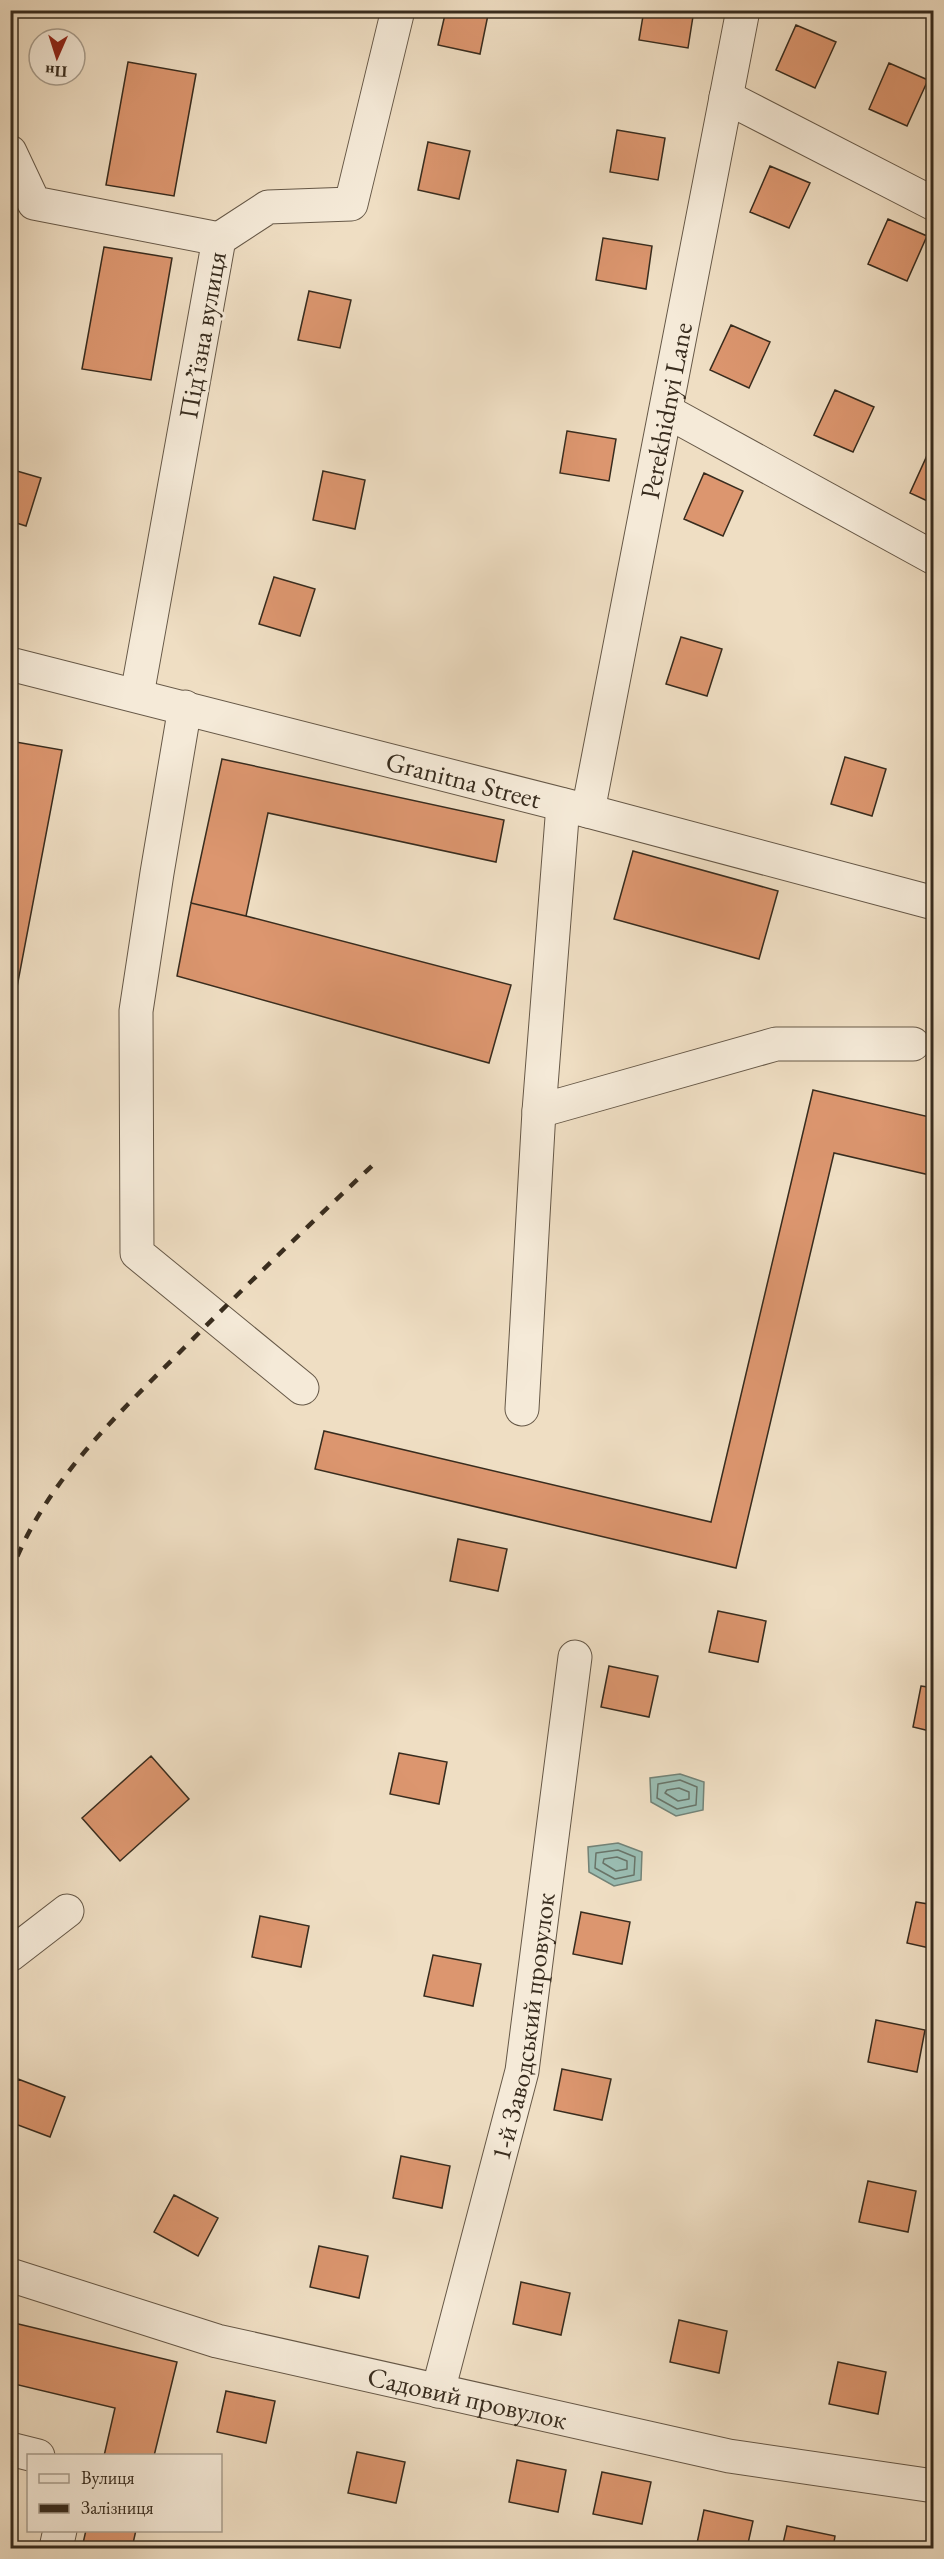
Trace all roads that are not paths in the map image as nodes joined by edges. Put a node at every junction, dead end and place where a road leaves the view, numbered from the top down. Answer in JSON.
{"nodes":[{"id":1,"x":398,"y":10,"type":"edge"},
{"id":2,"x":743,"y":10,"type":"edge"},
{"id":3,"x":726,"y":98,"type":"junction"},
{"id":4,"x":10,"y":152,"type":"edge"},
{"id":5,"x":933,"y":204,"type":"edge"},
{"id":6,"x":219,"y":239,"type":"junction"},
{"id":7,"x":666,"y":411,"type":"junction"},
{"id":8,"x":933,"y":558,"type":"edge"},
{"id":9,"x":10,"y":664,"type":"edge"},
{"id":10,"x":137,"y":695,"type":"junction"},
{"id":11,"x":185,"y":707,"type":"junction"},
{"id":12,"x":575,"y":808,"type":"junction"},
{"id":13,"x":928,"y":903,"type":"edge"},
{"id":14,"x":913,"y":1044,"type":"dead end"},
{"id":15,"x":539,"y":1111,"type":"junction"},
{"id":16,"x":302,"y":1388,"type":"dead end"},
{"id":17,"x":522,"y":1409,"type":"dead end"},
{"id":18,"x":575,"y":1657,"type":"dead end"},
{"id":19,"x":67,"y":1911,"type":"dead end"},
{"id":20,"x":10,"y":1955,"type":"edge"},
{"id":21,"x":10,"y":2275,"type":"edge"},
{"id":22,"x":438,"y":2391,"type":"junction"},
{"id":23,"x":10,"y":2449,"type":"edge"},
{"id":24,"x":30,"y":2454,"type":"edge"},
{"id":25,"x":933,"y":2486,"type":"edge"},
{"id":26,"x":60,"y":2532,"type":"edge"},
{"id":27,"x":56,"y":2548,"type":"edge"}],
"edges":[{"from":1,"to":6,"type":"street","name":"Підʼїзна вулиця"},
{"from":2,"to":3,"type":"street","name":"Perekhidnyi Lane"},
{"from":3,"to":5,"type":"street"},
{"from":3,"to":7,"type":"street","name":"Perekhidnyi Lane"},
{"from":4,"to":6,"type":"street"},
{"from":6,"to":10,"type":"street","name":"Підʼїзна вулиця"},
{"from":7,"to":8,"type":"street"},
{"from":7,"to":12,"type":"street","name":"Perekhidnyi Lane"},
{"from":9,"to":10,"type":"street","name":"Granitna Street"},
{"from":10,"to":11,"type":"street","name":"Granitna Street"},
{"from":11,"to":12,"type":"street","name":"Granitna Street"},
{"from":11,"to":16,"type":"street"},
{"from":12,"to":13,"type":"street","name":"Granitna Street"},
{"from":12,"to":15,"type":"street","name":"Perekhidnyi Lane"},
{"from":14,"to":15,"type":"street"},
{"from":15,"to":17,"type":"street","name":"Perekhidnyi Lane"},
{"from":18,"to":22,"type":"street","name":"1-й Заводський провулок"},
{"from":19,"to":20,"type":"street"},
{"from":21,"to":22,"type":"street","name":"Садовий провулок"},
{"from":22,"to":25,"type":"street","name":"Садовий провулок"},
{"from":23,"to":24,"type":"street"},
{"from":26,"to":27,"type":"street"}]}
